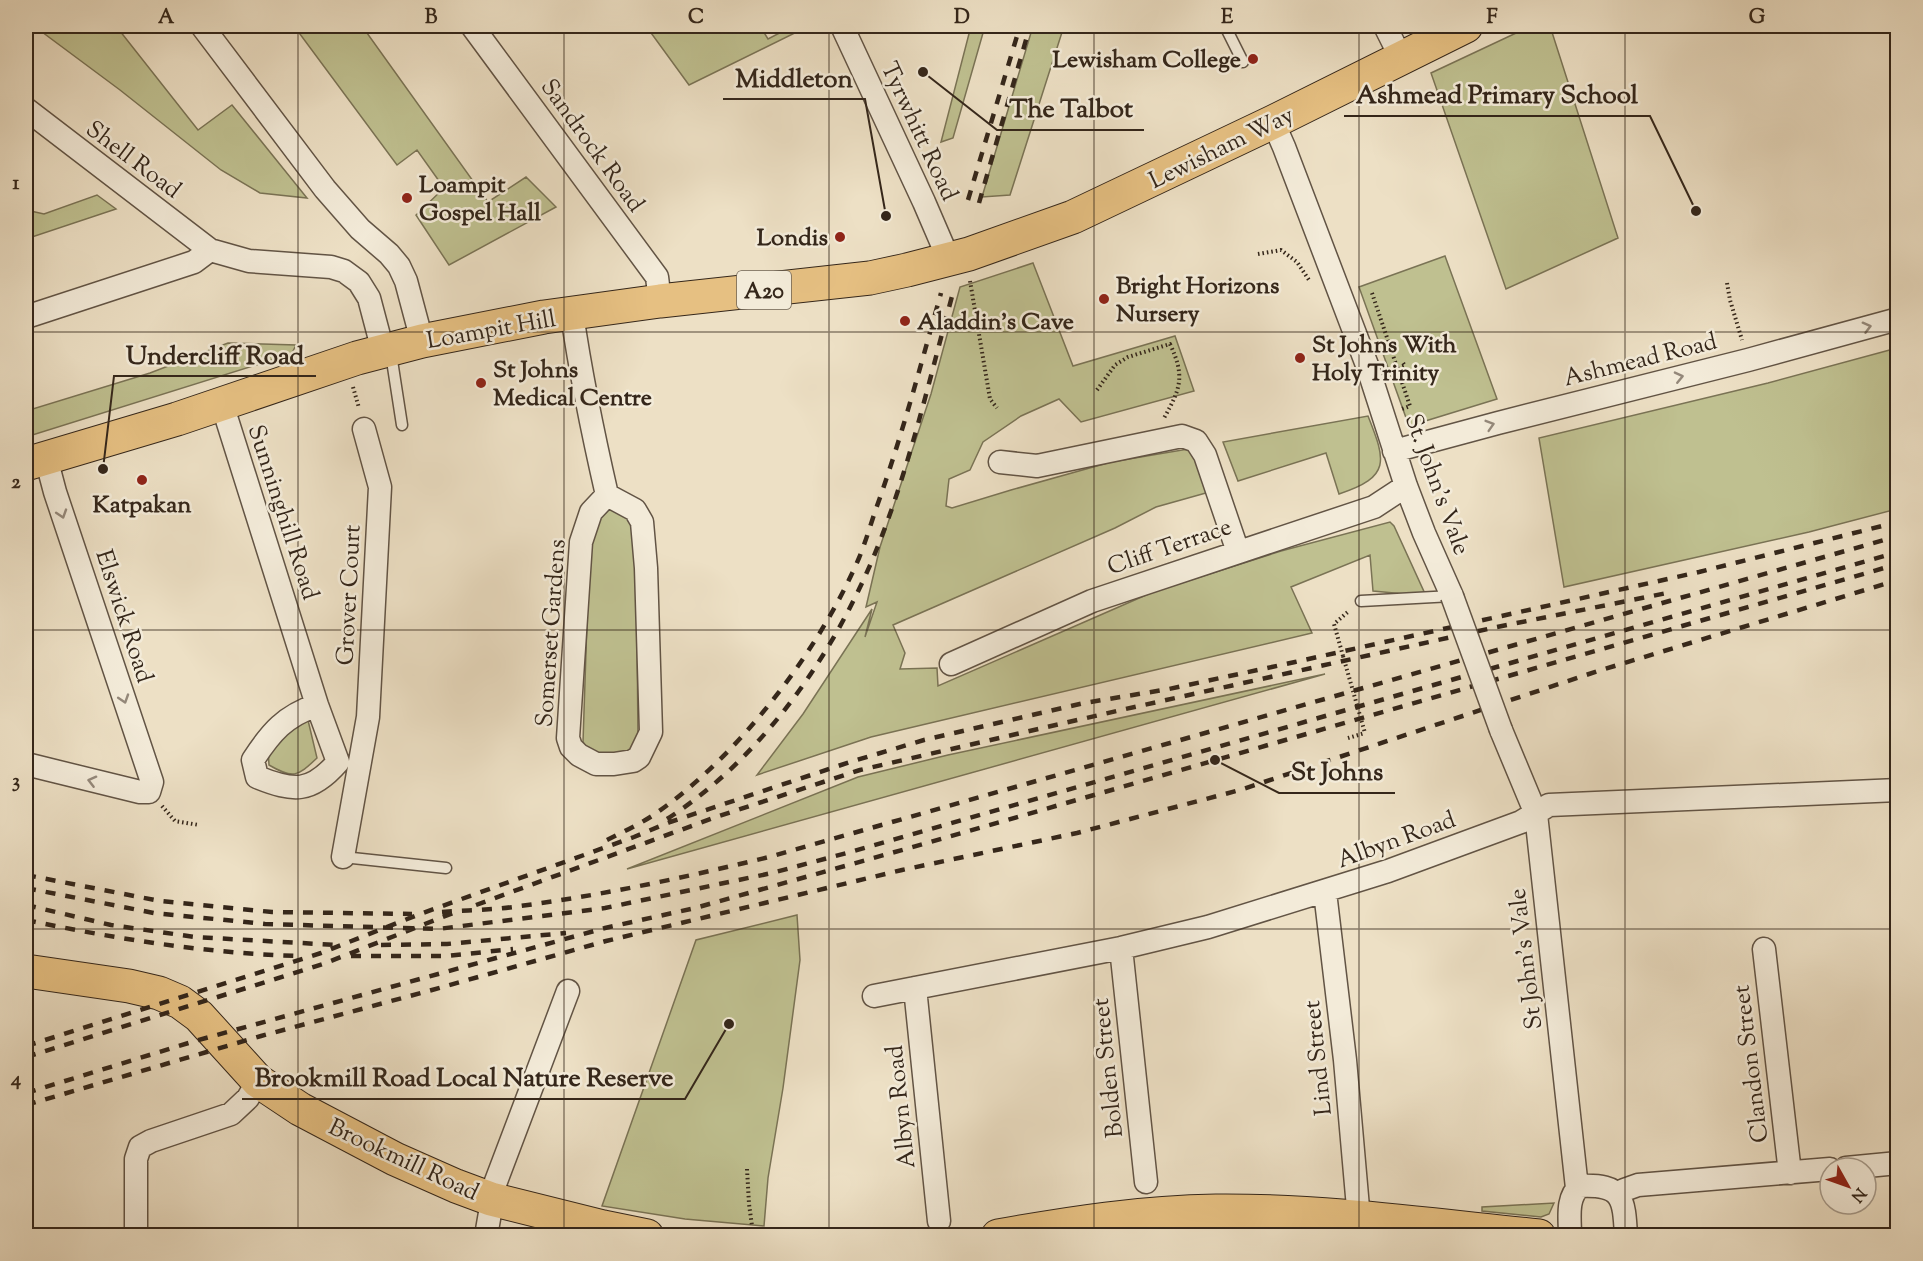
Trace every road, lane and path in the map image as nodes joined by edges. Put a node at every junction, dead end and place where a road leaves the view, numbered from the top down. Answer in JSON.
{"nodes":[{"id":1,"x":202,"y":26,"type":"edge"},
{"id":2,"x":472,"y":26,"type":"edge"},
{"id":3,"x":842,"y":26,"type":"edge"},
{"id":4,"x":1225,"y":26,"type":"edge"},
{"id":5,"x":1385,"y":26,"type":"edge"},
{"id":6,"x":1466,"y":26,"type":"edge"},
{"id":7,"x":1569,"y":26,"type":"edge"},
{"id":8,"x":1583,"y":26,"type":"edge"},
{"id":9,"x":1401,"y":58,"type":"junction"},
{"id":10,"x":1243,"y":62,"type":"dead end"},
{"id":11,"x":26,"y":109,"type":"edge"},
{"id":12,"x":1273,"y":122,"type":"junction"},
{"id":13,"x":210,"y":250,"type":"junction"},
{"id":14,"x":1258,"y":254,"type":"dead end"},
{"id":15,"x":962,"y":265,"type":"junction"},
{"id":16,"x":1727,"y":283,"type":"dead end"},
{"id":17,"x":1312,"y":286,"type":"dead end"},
{"id":18,"x":1364,"y":296,"type":"dead end"},
{"id":19,"x":660,"y":301,"type":"junction"},
{"id":20,"x":572,"y":314,"type":"junction"},
{"id":21,"x":26,"y":317,"type":"edge"},
{"id":22,"x":1898,"y":319,"type":"edge"},
{"id":23,"x":422,"y":341,"type":"junction"},
{"id":24,"x":1744,"y":344,"type":"dead end"},
{"id":25,"x":386,"y":350,"type":"junction"},
{"id":26,"x":1403,"y":363,"type":"dead end"},
{"id":27,"x":1398,"y":369,"type":"junction"},
{"id":28,"x":1384,"y":375,"type":"dead end"},
{"id":29,"x":1098,"y":390,"type":"dead end"},
{"id":30,"x":222,"y":404,"type":"junction"},
{"id":31,"x":1410,"y":406,"type":"dead end"},
{"id":32,"x":997,"y":408,"type":"dead end"},
{"id":33,"x":1162,"y":421,"type":"dead end"},
{"id":34,"x":402,"y":425,"type":"dead end"},
{"id":35,"x":364,"y":429,"type":"dead end"},
{"id":36,"x":1394,"y":451,"type":"junction"},
{"id":37,"x":36,"y":461,"type":"edge"},
{"id":38,"x":999,"y":462,"type":"dead end"},
{"id":39,"x":1406,"y":486,"type":"junction"},
{"id":40,"x":607,"y":495,"type":"junction"},
{"id":41,"x":1238,"y":552,"type":"junction"},
{"id":42,"x":1452,"y":596,"type":"junction"},
{"id":43,"x":1361,"y":601,"type":"dead end"},
{"id":44,"x":1334,"y":624,"type":"dead end"},
{"id":45,"x":951,"y":664,"type":"dead end"},
{"id":46,"x":317,"y":705,"type":"junction"},
{"id":47,"x":1501,"y":730,"type":"joint"},
{"id":48,"x":1348,"y":738,"type":"dead end"},
{"id":49,"x":26,"y":764,"type":"edge"},
{"id":50,"x":348,"y":764,"type":"junction"},
{"id":51,"x":1898,"y":790,"type":"edge"},
{"id":52,"x":149,"y":792,"type":"junction"},
{"id":53,"x":1536,"y":814,"type":"junction"},
{"id":54,"x":199,"y":825,"type":"dead end"},
{"id":55,"x":344,"y":857,"type":"joint"},
{"id":56,"x":446,"y":868,"type":"dead end"},
{"id":57,"x":1325,"y":892,"type":"junction"},
{"id":58,"x":1121,"y":948,"type":"junction"},
{"id":59,"x":1764,"y":949,"type":"dead end"},
{"id":60,"x":26,"y":970,"type":"edge"},
{"id":61,"x":915,"y":987,"type":"junction"},
{"id":62,"x":568,"y":992,"type":"dead end"},
{"id":63,"x":874,"y":996,"type":"dead end"},
{"id":64,"x":258,"y":1081,"type":"junction"},
{"id":65,"x":1898,"y":1163,"type":"edge"},
{"id":66,"x":1878,"y":1165,"type":"edge"},
{"id":67,"x":747,"y":1168,"type":"dead end"},
{"id":68,"x":1818,"y":1170,"type":"edge"},
{"id":69,"x":1790,"y":1173,"type":"junction"},
{"id":70,"x":1146,"y":1182,"type":"dead end"},
{"id":71,"x":1577,"y":1188,"type":"junction"},
{"id":72,"x":1618,"y":1195,"type":"junction"},
{"id":73,"x":491,"y":1199,"type":"junction"},
{"id":74,"x":1359,"y":1219,"type":"junction"},
{"id":75,"x":939,"y":1221,"type":"dead end"},
{"id":76,"x":138,"y":1236,"type":"edge"},
{"id":77,"x":486,"y":1236,"type":"edge"},
{"id":78,"x":647,"y":1236,"type":"edge"},
{"id":79,"x":751,"y":1236,"type":"edge"},
{"id":80,"x":998,"y":1236,"type":"edge"},
{"id":81,"x":1539,"y":1236,"type":"edge"},
{"id":82,"x":1570,"y":1236,"type":"edge"},
{"id":83,"x":1626,"y":1236,"type":"edge"}],
"edges":[{"from":1,"to":23,"type":"street"},
{"from":2,"to":19,"type":"street","name":"Sandrock Road"},
{"from":3,"to":15,"type":"street","name":"Tyrwhitt Road"},
{"from":4,"to":10,"type":"lane"},
{"from":5,"to":9,"type":"street"},
{"from":6,"to":9,"type":"main road","name":"Lewisham Way","number":"A20"},
{"from":7,"to":8,"type":"path"},
{"from":9,"to":12,"type":"main road","name":"Lewisham Way","number":"A20"},
{"from":11,"to":13,"type":"street","name":"Shell Road"},
{"from":12,"to":15,"type":"main road","name":"Lewisham Way","number":"A20"},
{"from":12,"to":36,"type":"street","name":"St. John's Vale"},
{"from":13,"to":21,"type":"street"},
{"from":13,"to":25,"type":"street"},
{"from":14,"to":17,"type":"path"},
{"from":15,"to":19,"type":"main road","name":"Loampit Hill","number":"A20"},
{"from":15,"to":32,"type":"path"},
{"from":16,"to":24,"type":"path"},
{"from":18,"to":27,"type":"path"},
{"from":19,"to":20,"type":"main road","name":"Loampit Hill","number":"A20"},
{"from":20,"to":23,"type":"main road","name":"Loampit Hill","number":"A20"},
{"from":20,"to":40,"type":"street"},
{"from":36,"to":22,"type":"street","name":"Ashmead Road","one_way":true},
{"from":23,"to":25,"type":"main road","name":"Loampit Hill","number":"A20"},
{"from":25,"to":30,"type":"main road","name":"Loampit Hill","number":"A20"},
{"from":25,"to":34,"type":"lane"},
{"from":26,"to":27,"type":"path"},
{"from":27,"to":28,"type":"path"},
{"from":27,"to":31,"type":"path"},
{"from":29,"to":33,"type":"path"},
{"from":30,"to":37,"type":"main road","name":"Loampit Hill","number":"A20"},
{"from":30,"to":46,"type":"street","name":"Sunninghill Road"},
{"from":35,"to":50,"type":"street","name":"Grover Court"},
{"from":36,"to":39,"type":"street","name":"St. John's Vale"},
{"from":37,"to":52,"type":"street","name":"Elswick Road","one_way":true},
{"from":38,"to":41,"type":"street"},
{"from":39,"to":41,"type":"street","name":"Cliff Terrace"},
{"from":39,"to":42,"type":"street","name":"St. John's Vale"},
{"from":40,"to":40,"type":"street","name":"Somerset Gardens"},
{"from":41,"to":45,"type":"street","name":"Cliff Terrace"},
{"from":42,"to":43,"type":"lane"},
{"from":42,"to":47,"type":"street","name":"St. John's Vale","bridge":true},
{"from":44,"to":48,"type":"path","bridge":true},
{"from":46,"to":50,"type":"street","name":"Sunninghill Road"},
{"from":46,"to":50,"type":"street"},
{"from":47,"to":53,"type":"street","name":"St John's Vale"},
{"from":52,"to":49,"type":"street","one_way":true},
{"from":50,"to":55,"type":"street","name":"Grover Court"},
{"from":51,"to":53,"type":"street","name":"Albyn Road"},
{"from":52,"to":54,"type":"path"},
{"from":53,"to":57,"type":"street","name":"Albyn Road"},
{"from":53,"to":71,"type":"street","name":"St John's Vale"},
{"from":55,"to":56,"type":"lane"},
{"from":57,"to":58,"type":"street","name":"Albyn Road"},
{"from":57,"to":74,"type":"street","name":"Lind Street"},
{"from":58,"to":61,"type":"street","name":"Albyn Road"},
{"from":58,"to":70,"type":"street","name":"Bolden Street"},
{"from":59,"to":69,"type":"street","name":"Clandon Street"},
{"from":60,"to":64,"type":"main road","name":"Brookmill Road"},
{"from":61,"to":63,"type":"street","name":"Albyn Road"},
{"from":61,"to":75,"type":"street","name":"Albyn Road"},
{"from":62,"to":73,"type":"street"},
{"from":64,"to":73,"type":"main road","name":"Brookmill Road"},
{"from":64,"to":76,"type":"street"},
{"from":65,"to":66,"type":"street"},
{"from":67,"to":79,"type":"path"},
{"from":68,"to":69,"type":"street"},
{"from":69,"to":72,"type":"street"},
{"from":71,"to":72,"type":"street"},
{"from":71,"to":82,"type":"street","name":"St John's Vale"},
{"from":72,"to":83,"type":"street"},
{"from":73,"to":77,"type":"street"},
{"from":73,"to":78,"type":"main road","name":"Brookmill Road"},
{"from":74,"to":80,"type":"main road"},
{"from":74,"to":81,"type":"main road"}]}
